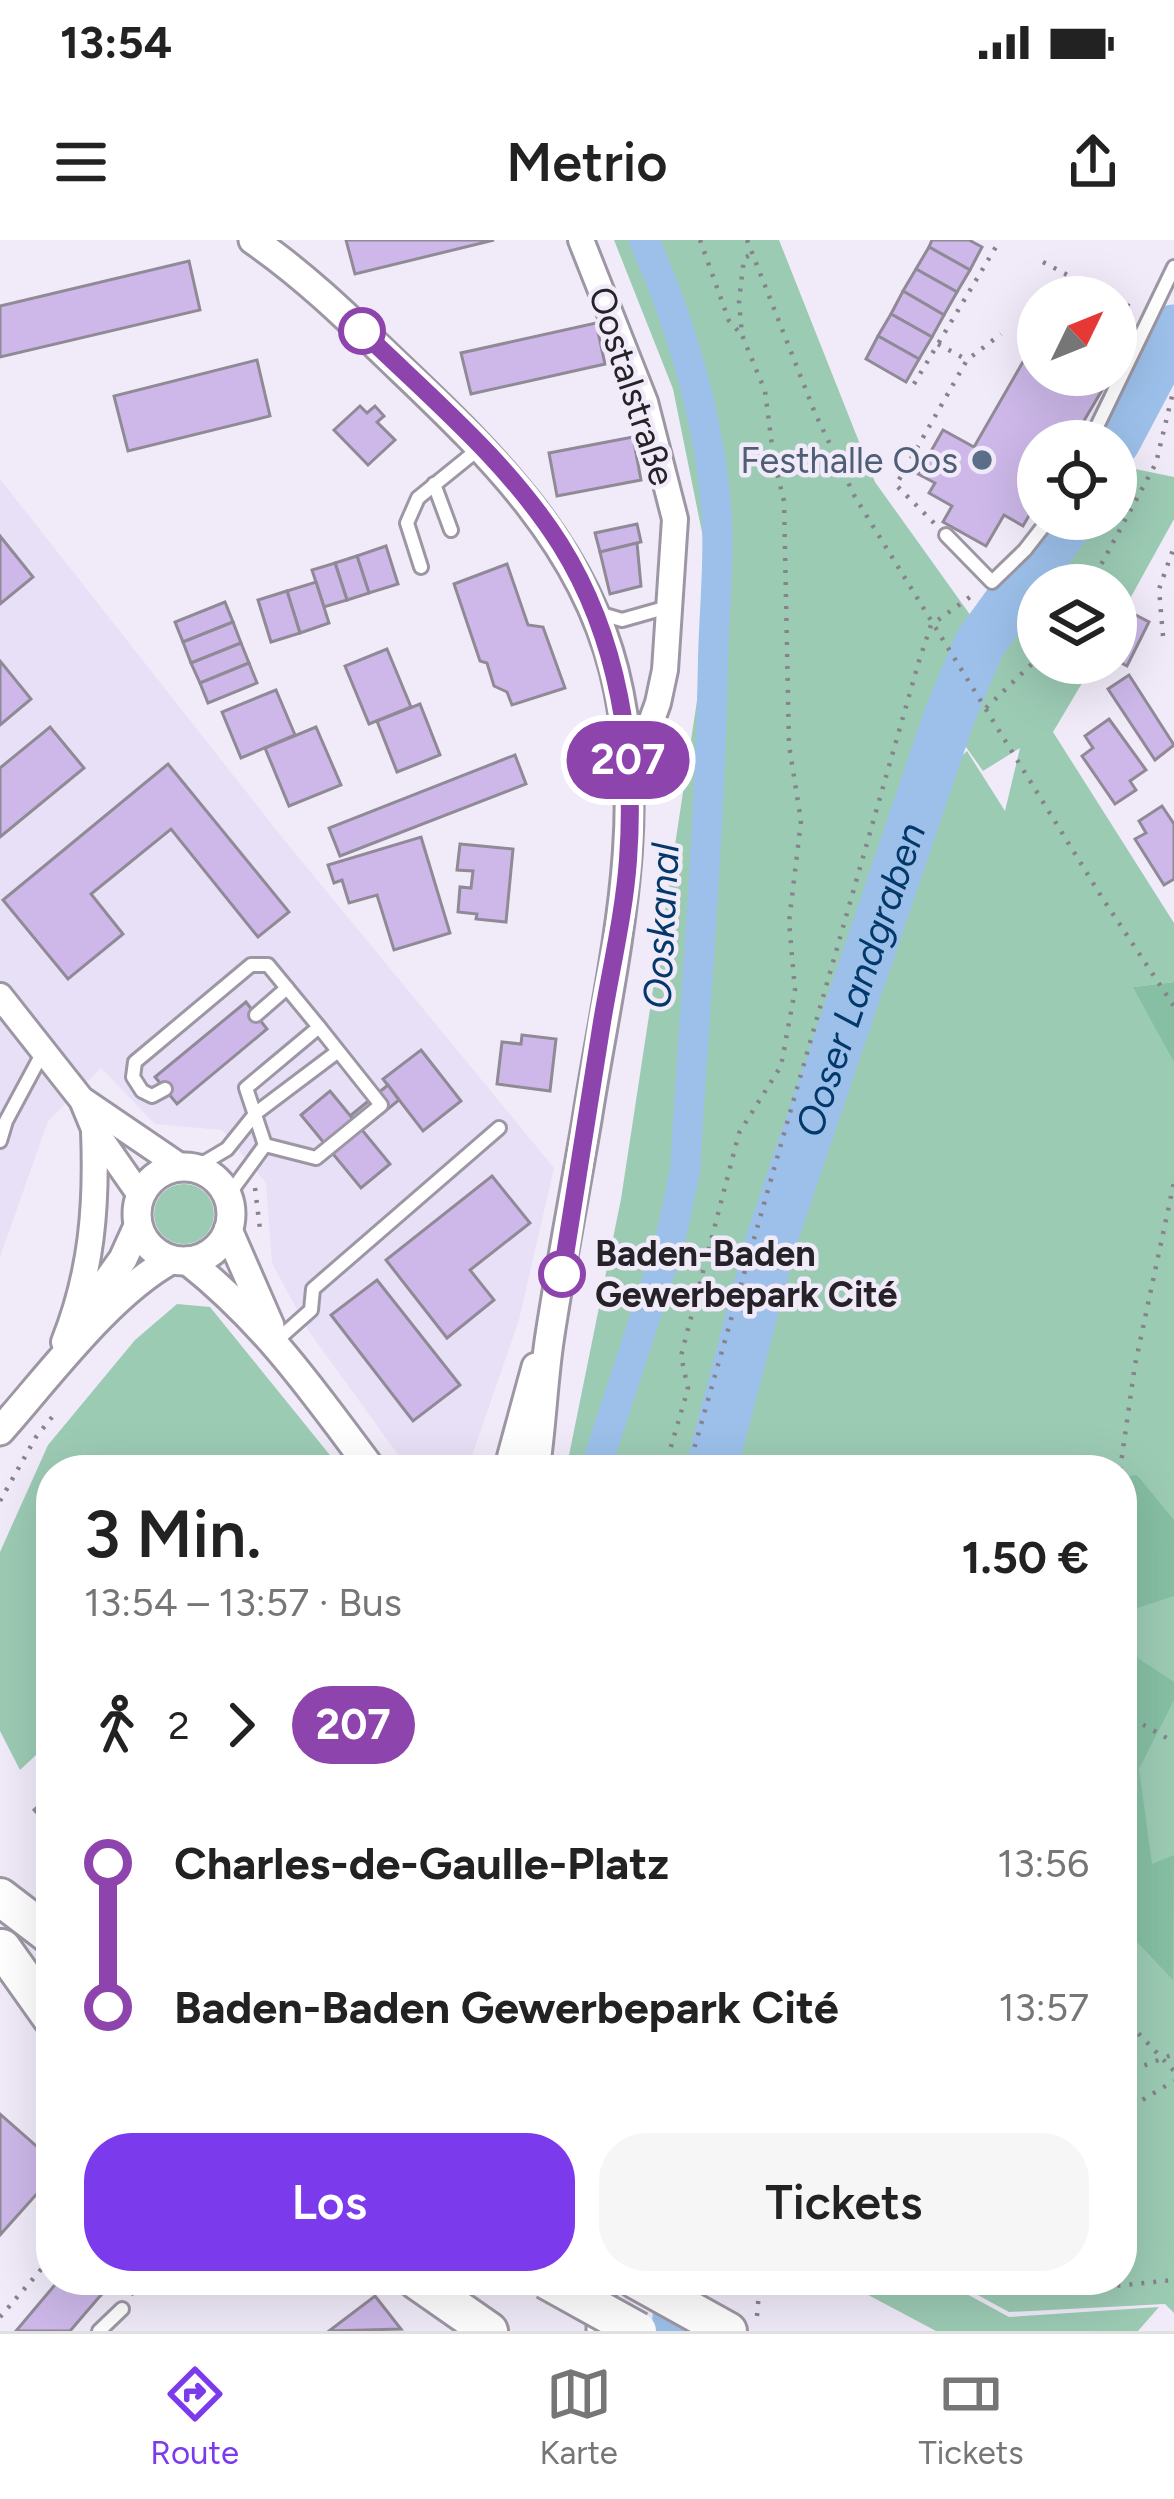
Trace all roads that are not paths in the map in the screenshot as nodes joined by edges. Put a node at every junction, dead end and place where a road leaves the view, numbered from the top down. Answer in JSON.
{"nodes":[{"id":1,"x":253,"y":240,"type":"edge"},
{"id":2,"x":581,"y":240,"type":"edge"},
{"id":3,"x":1174,"y":267,"type":"edge"},
{"id":4,"x":1100,"y":420,"type":"edge"},
{"id":5,"x":481,"y":446,"type":"junction"},
{"id":6,"x":434,"y":484,"type":"junction"},
{"id":7,"x":451,"y":530,"type":"dead end"},
{"id":8,"x":946,"y":535,"type":"road end"},
{"id":9,"x":1033,"y":540,"type":"edge"},
{"id":10,"x":422,"y":567,"type":"dead end"},
{"id":11,"x":671,"y":606,"type":"junction"},
{"id":12,"x":594,"y":612,"type":"junction"},
{"id":13,"x":630,"y":781,"type":"junction"},
{"id":14,"x":287,"y":988,"type":"junction"},
{"id":15,"x":0,"y":996,"type":"edge"},
{"id":16,"x":256,"y":1015,"type":"dead end"},
{"id":17,"x":319,"y":1027,"type":"junction"},
{"id":18,"x":44,"y":1051,"type":"junction"},
{"id":19,"x":337,"y":1052,"type":"junction"},
{"id":20,"x":165,"y":1089,"type":"dead end"},
{"id":21,"x":82,"y":1100,"type":"junction"},
{"id":22,"x":256,"y":1113,"type":"junction"},
{"id":23,"x":499,"y":1128,"type":"dead end"},
{"id":24,"x":94,"y":1129,"type":"junction"},
{"id":25,"x":0,"y":1141,"type":"edge"},
{"id":26,"x":265,"y":1145,"type":"junction"},
{"id":27,"x":188,"y":1168,"type":"junction"},
{"id":28,"x":140,"y":1196,"type":"junction"},
{"id":29,"x":227,"y":1197,"type":"junction"},
{"id":30,"x":138,"y":1226,"type":"junction"},
{"id":31,"x":228,"y":1230,"type":"junction"},
{"id":32,"x":179,"y":1260,"type":"junction"},
{"id":33,"x":550,"y":1336,"type":"junction"},
{"id":34,"x":276,"y":1341,"type":"junction"},
{"id":35,"x":64,"y":1342,"type":"junction"},
{"id":36,"x":0,"y":1413,"type":"edge"},
{"id":37,"x":0,"y":1431,"type":"edge"},
{"id":38,"x":362,"y":1455,"type":"edge"},
{"id":39,"x":507,"y":1455,"type":"edge"},
{"id":40,"x":537,"y":1455,"type":"edge"},
{"id":41,"x":0,"y":1897,"type":"edge"},
{"id":42,"x":36,"y":1925,"type":"edge"},
{"id":43,"x":1,"y":1947,"type":"edge"},
{"id":44,"x":36,"y":1974,"type":"edge"},
{"id":45,"x":36,"y":1996,"type":"edge"},
{"id":46,"x":437,"y":2295,"type":"edge"},
{"id":47,"x":573,"y":2295,"type":"edge"},
{"id":48,"x":602,"y":2295,"type":"edge"},
{"id":49,"x":663,"y":2295,"type":"edge"},
{"id":50,"x":122,"y":2309,"type":"dead end"},
{"id":51,"x":99,"y":2331,"type":"edge"},
{"id":52,"x":489,"y":2331,"type":"edge"},
{"id":53,"x":601,"y":2331,"type":"edge"},
{"id":54,"x":638,"y":2331,"type":"edge"},
{"id":55,"x":728,"y":2331,"type":"edge"}],
"edges":[{"from":1,"to":5,"type":"street"},
{"from":2,"to":11,"type":"street","name":"Oostalstraße"},
{"from":3,"to":4,"type":"lane"},
{"from":5,"to":6,"type":"lane"},
{"from":5,"to":12,"type":"street"},
{"from":6,"to":7,"type":"lane"},
{"from":6,"to":10,"type":"lane"},
{"from":8,"to":9,"type":"lane"},
{"from":11,"to":12,"type":"lane"},
{"from":11,"to":13,"type":"street","name":"Oostalstraße"},
{"from":12,"to":13,"type":"street"},
{"from":13,"to":33,"type":"street"},
{"from":14,"to":16,"type":"lane"},
{"from":14,"to":17,"type":"lane"},
{"from":14,"to":20,"type":"lane"},
{"from":15,"to":18,"type":"street"},
{"from":17,"to":19,"type":"lane"},
{"from":17,"to":22,"type":"lane"},
{"from":18,"to":21,"type":"street"},
{"from":18,"to":25,"type":"lane"},
{"from":19,"to":22,"type":"lane"},
{"from":19,"to":26,"type":"lane"},
{"from":21,"to":24,"type":"street"},
{"from":21,"to":27,"type":"street"},
{"from":22,"to":26,"type":"lane"},
{"from":22,"to":27,"type":"lane"},
{"from":23,"to":34,"type":"lane"},
{"from":24,"to":28,"type":"street"},
{"from":24,"to":35,"type":"street"},
{"from":26,"to":29,"type":"lane"},
{"from":27,"to":28,"type":"street"},
{"from":27,"to":29,"type":"street"},
{"from":28,"to":30,"type":"street"},
{"from":29,"to":31,"type":"street"},
{"from":30,"to":32,"type":"street"},
{"from":30,"to":35,"type":"street"},
{"from":31,"to":32,"type":"street"},
{"from":31,"to":34,"type":"street"},
{"from":32,"to":34,"type":"street"},
{"from":32,"to":37,"type":"street"},
{"from":33,"to":39,"type":"street"},
{"from":33,"to":40,"type":"street"},
{"from":34,"to":38,"type":"street"},
{"from":35,"to":36,"type":"street"},
{"from":41,"to":42,"type":"main road"},
{"from":43,"to":44,"type":"main road"},
{"from":43,"to":45,"type":"main road"},
{"from":46,"to":52,"type":"main road"},
{"from":47,"to":54,"type":"main road","bridge":true},
{"from":48,"to":53,"type":"street"},
{"from":49,"to":55,"type":"main road"},
{"from":50,"to":51,"type":"lane"}]}
